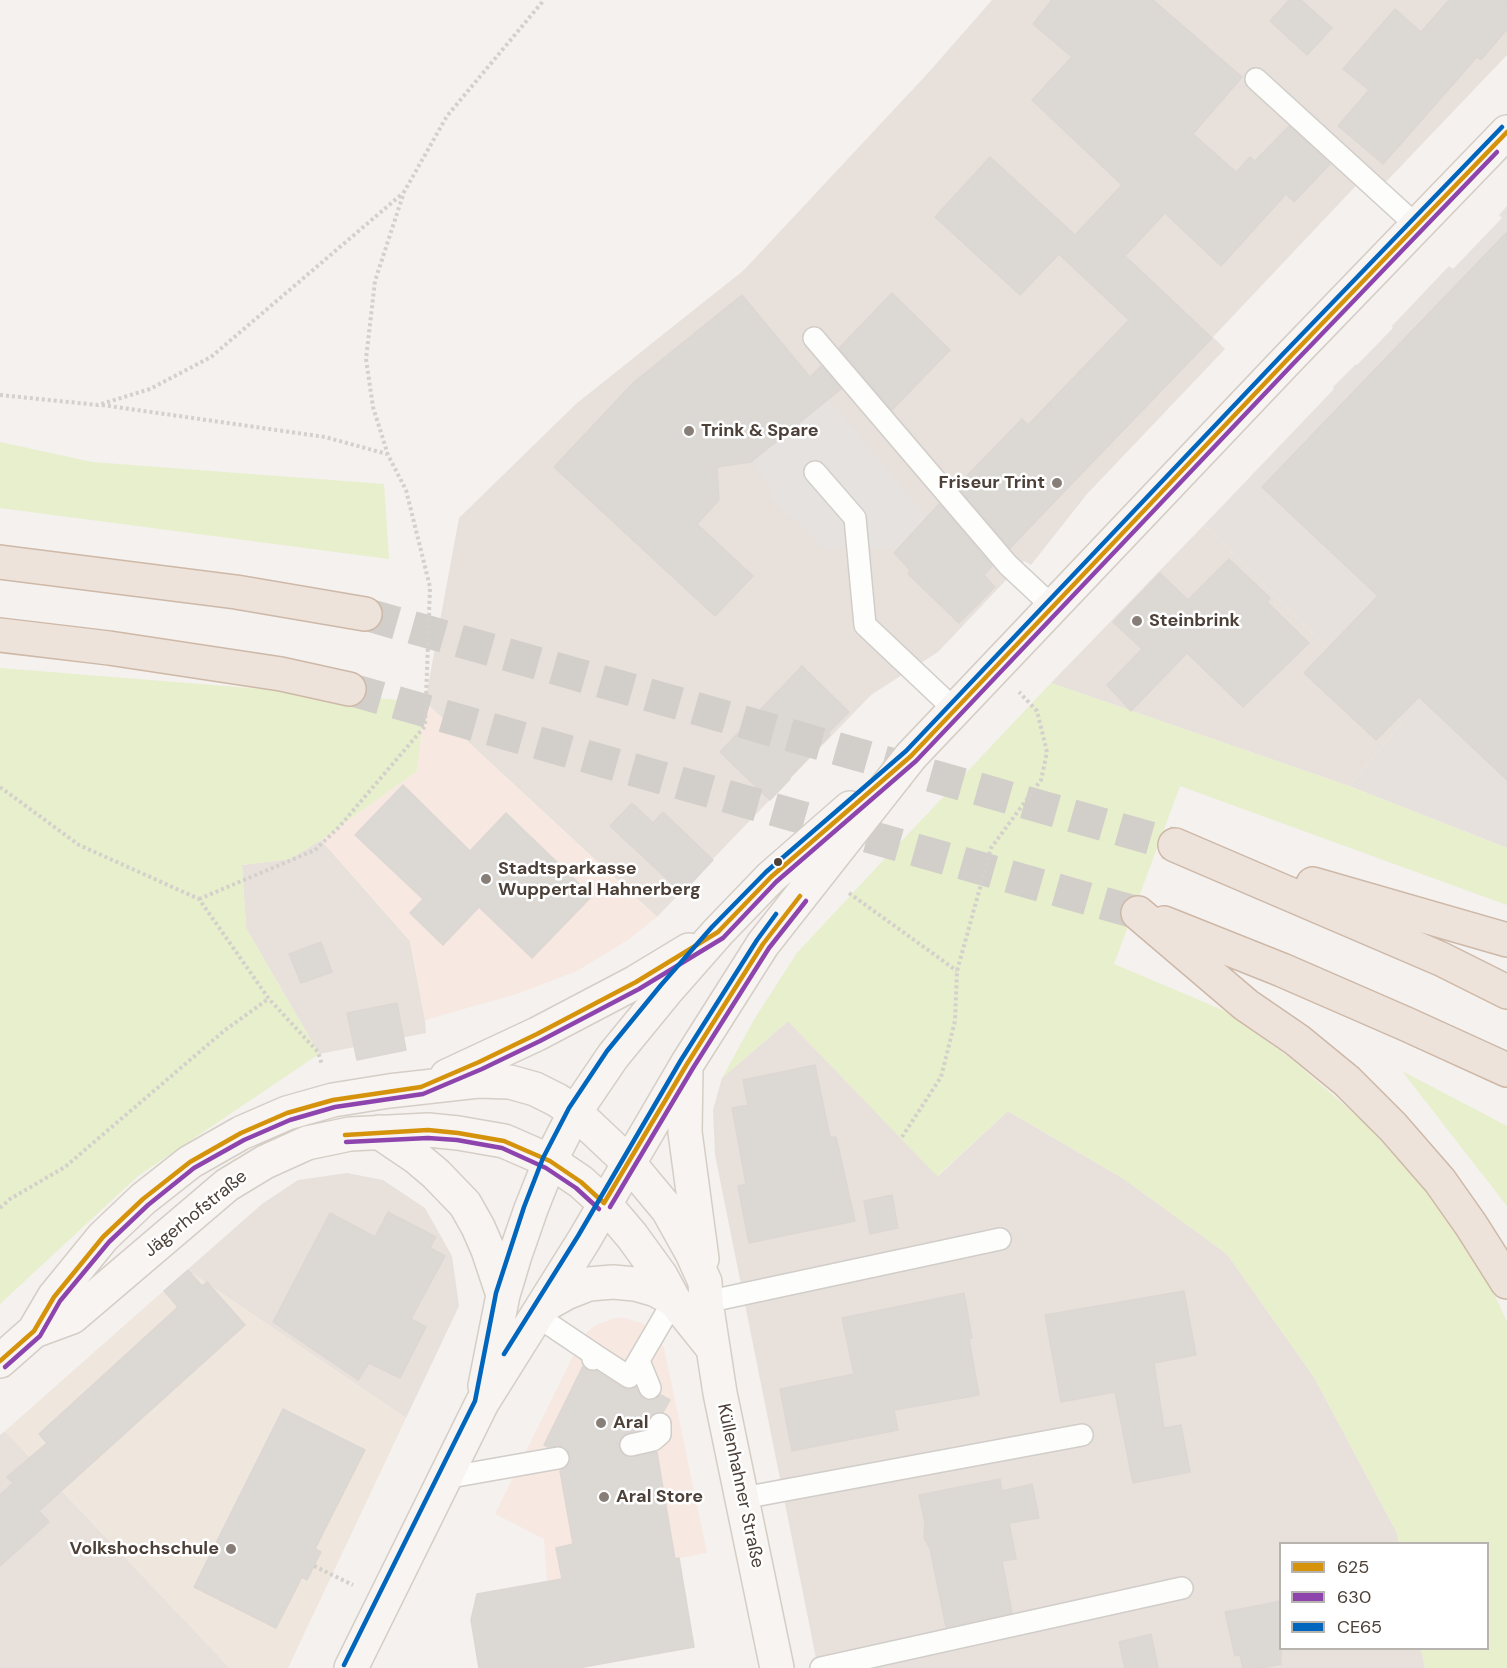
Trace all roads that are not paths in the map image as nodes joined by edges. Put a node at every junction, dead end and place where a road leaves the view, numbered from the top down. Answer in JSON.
{"nodes":[{"id":1,"x":1256,"y":79,"type":"dead end"},
{"id":2,"x":1502,"y":141,"type":"edge"},
{"id":3,"x":1417,"y":226,"type":"junction"},
{"id":4,"x":814,"y":338,"type":"dead end"},
{"id":5,"x":815,"y":472,"type":"dead end"},
{"id":6,"x":0,"y":562,"type":"edge"},
{"id":7,"x":1053,"y":607,"type":"junction"},
{"id":8,"x":365,"y":614,"type":"tunnel mouth"},
{"id":9,"x":0,"y":635,"type":"edge"},
{"id":10,"x":350,"y":689,"type":"tunnel mouth"},
{"id":11,"x":955,"y":710,"type":"junction"},
{"id":12,"x":911,"y":756,"type":"junction"},
{"id":13,"x":718,"y":932,"type":"junction"},
{"id":14,"x":1507,"y":940,"type":"edge"},
{"id":15,"x":1507,"y":992,"type":"edge"},
{"id":16,"x":687,"y":1064,"type":"junction"},
{"id":17,"x":1507,"y":1070,"type":"edge"},
{"id":18,"x":421,"y":1087,"type":"junction"},
{"id":19,"x":575,"y":1112,"type":"junction"},
{"id":20,"x":379,"y":1132,"type":"junction"},
{"id":21,"x":550,"y":1161,"type":"junction"},
{"id":22,"x":628,"y":1162,"type":"junction"},
{"id":23,"x":604,"y":1203,"type":"junction"},
{"id":24,"x":1000,"y":1239,"type":"dead end"},
{"id":25,"x":1507,"y":1282,"type":"edge"},
{"id":26,"x":502,"y":1295,"type":"junction"},
{"id":27,"x":695,"y":1295,"type":"junction"},
{"id":28,"x":540,"y":1311,"type":"junction"},
{"id":29,"x":34,"y":1331,"type":"junction"},
{"id":30,"x":0,"y":1361,"type":"edge"},
{"id":31,"x":639,"y":1361,"type":"junction"},
{"id":32,"x":650,"y":1388,"type":"dead end"},
{"id":33,"x":482,"y":1403,"type":"junction"},
{"id":34,"x":660,"y":1424,"type":"dead end"},
{"id":35,"x":1082,"y":1435,"type":"dead end"},
{"id":36,"x":631,"y":1445,"type":"dead end"},
{"id":37,"x":549,"y":1456,"type":"dead end"},
{"id":38,"x":445,"y":1478,"type":"junction"},
{"id":39,"x":743,"y":1498,"type":"junction"},
{"id":40,"x":1182,"y":1588,"type":"dead end"},
{"id":41,"x":351,"y":1668,"type":"edge"},
{"id":42,"x":777,"y":1668,"type":"edge"},
{"id":43,"x":821,"y":1668,"type":"edge"}],
"edges":[{"from":1,"to":3,"type":"lane"},
{"from":2,"to":3,"type":"main road"},
{"from":3,"to":7,"type":"main road"},
{"from":4,"to":7,"type":"lane"},
{"from":5,"to":11,"type":"lane"},
{"from":6,"to":8,"type":"highway"},
{"from":7,"to":11,"type":"main road"},
{"from":9,"to":10,"type":"highway"},
{"from":11,"to":12,"type":"main road"},
{"from":12,"to":13,"type":"main road"},
{"from":12,"to":16,"type":"main road"},
{"from":13,"to":18,"type":"main road"},
{"from":13,"to":19,"type":"main road"},
{"from":14,"to":15,"type":"highway"},
{"from":16,"to":22,"type":"main road"},
{"from":16,"to":27,"type":"main road"},
{"from":17,"to":25,"type":"highway"},
{"from":18,"to":19,"type":"main road","name":"Jägerhofstraße"},
{"from":18,"to":29,"type":"main road","name":"Jägerhofstraße"},
{"from":19,"to":21,"type":"main road"},
{"from":19,"to":22,"type":"main road","name":"Jägerhofstraße"},
{"from":20,"to":21,"type":"main road","name":"Jägerhofstraße"},
{"from":20,"to":26,"type":"main road"},
{"from":20,"to":29,"type":"main road","name":"Jägerhofstraße"},
{"from":21,"to":23,"type":"main road","name":"Jägerhofstraße"},
{"from":21,"to":26,"type":"main road"},
{"from":22,"to":23,"type":"main road"},
{"from":22,"to":27,"type":"main road","name":"Jägerhofstraße"},
{"from":23,"to":27,"type":"main road","name":"Jägerhofstraße"},
{"from":23,"to":28,"type":"main road"},
{"from":24,"to":27,"type":"lane"},
{"from":26,"to":33,"type":"main road"},
{"from":27,"to":28,"type":"main road"},
{"from":27,"to":31,"type":"lane"},
{"from":27,"to":39,"type":"main road","name":"Küllenhahner Straße"},
{"from":28,"to":31,"type":"lane"},
{"from":28,"to":33,"type":"main road"},
{"from":29,"to":30,"type":"main road","name":"Jägerhofstraße"},
{"from":31,"to":32,"type":"lane"},
{"from":33,"to":38,"type":"main road"},
{"from":34,"to":36,"type":"lane"},
{"from":35,"to":39,"type":"lane"},
{"from":37,"to":38,"type":"lane"},
{"from":38,"to":41,"type":"main road"},
{"from":39,"to":42,"type":"main road","name":"Küllenhahner Straße"},
{"from":40,"to":43,"type":"lane"}]}
